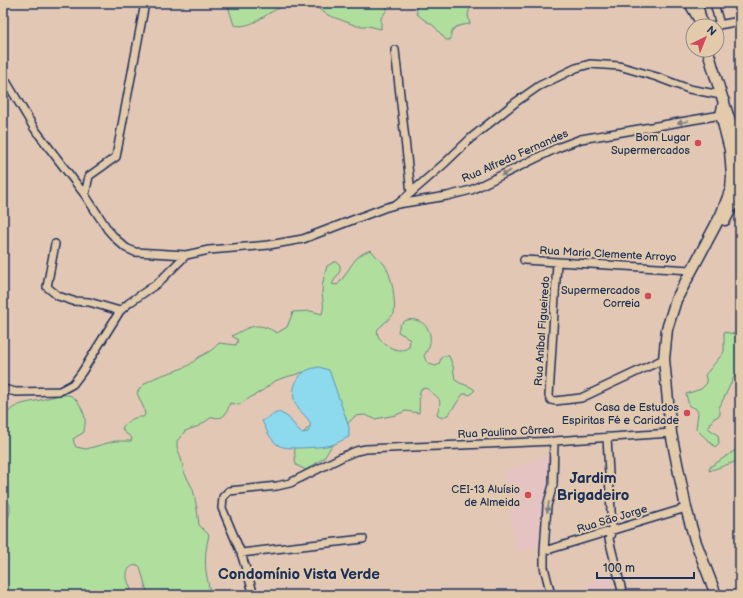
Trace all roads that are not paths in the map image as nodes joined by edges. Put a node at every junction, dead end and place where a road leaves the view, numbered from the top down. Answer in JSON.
{"nodes":[{"id":1,"x":145,"y":3,"type":"edge"},
{"id":2,"x":688,"y":3,"type":"edge"},
{"id":3,"x":697,"y":3,"type":"edge"},
{"id":4,"x":714,"y":3,"type":"edge"},
{"id":5,"x":696,"y":18,"type":"edge"},
{"id":6,"x":700,"y":18,"type":"edge"},
{"id":7,"x":715,"y":18,"type":"edge"},
{"id":8,"x":740,"y":21,"type":"edge"},
{"id":9,"x":725,"y":24,"type":"edge"},
{"id":10,"x":395,"y":50,"type":"dead end"},
{"id":11,"x":710,"y":58,"type":"edge"},
{"id":12,"x":3,"y":76,"type":"edge"},
{"id":13,"x":723,"y":98,"type":"junction"},
{"id":14,"x":721,"y":115,"type":"junction"},
{"id":15,"x":740,"y":156,"type":"edge"},
{"id":16,"x":736,"y":176,"type":"edge"},
{"id":17,"x":740,"y":190,"type":"edge"},
{"id":18,"x":411,"y":193,"type":"junction"},
{"id":19,"x":85,"y":195,"type":"junction"},
{"id":20,"x":398,"y":204,"type":"junction"},
{"id":21,"x":55,"y":244,"type":"dead end"},
{"id":22,"x":186,"y":255,"type":"junction"},
{"id":23,"x":524,"y":260,"type":"dead end"},
{"id":24,"x":557,"y":263,"type":"junction"},
{"id":25,"x":692,"y":270,"type":"junction"},
{"id":26,"x":120,"y":311,"type":"junction"},
{"id":27,"x":664,"y":359,"type":"junction"},
{"id":28,"x":3,"y":389,"type":"edge"},
{"id":29,"x":671,"y":433,"type":"junction"},
{"id":30,"x":607,"y":437,"type":"junction"},
{"id":31,"x":554,"y":441,"type":"junction"},
{"id":32,"x":686,"y":508,"type":"junction"},
{"id":33,"x":612,"y":530,"type":"junction"},
{"id":34,"x":363,"y":539,"type":"dead end"},
{"id":35,"x":544,"y":551,"type":"junction"},
{"id":36,"x":241,"y":553,"type":"junction"},
{"id":37,"x":254,"y":595,"type":"edge"},
{"id":38,"x":551,"y":595,"type":"edge"},
{"id":39,"x":623,"y":595,"type":"edge"},
{"id":40,"x":716,"y":595,"type":"edge"}],
"edges":[{"from":1,"to":19,"type":"street"},
{"from":2,"to":5,"type":"street"},
{"from":3,"to":6,"type":"main road"},
{"from":4,"to":7,"type":"street"},
{"from":8,"to":9,"type":"street"},
{"from":10,"to":18,"type":"street"},
{"from":11,"to":13,"type":"main road"},
{"from":12,"to":19,"type":"street","name":"Rua Alfredo Fernandes"},
{"from":13,"to":14,"type":"main road"},
{"from":13,"to":15,"type":"main road"},
{"from":13,"to":18,"type":"street"},
{"from":14,"to":16,"type":"main road"},
{"from":14,"to":20,"type":"street","name":"Rua Alfredo Fernandes","one_way":true},
{"from":16,"to":25,"type":"main road"},
{"from":17,"to":25,"type":"main road"},
{"from":18,"to":20,"type":"street"},
{"from":19,"to":22,"type":"street","name":"Rua Alfredo Fernandes"},
{"from":20,"to":22,"type":"street","name":"Rua Alfredo Fernandes"},
{"from":21,"to":26,"type":"street"},
{"from":22,"to":26,"type":"street"},
{"from":23,"to":24,"type":"street","name":"Rua Maria Clemente Arroyo"},
{"from":24,"to":25,"type":"street","name":"Rua Maria Clemente Arroyo"},
{"from":24,"to":27,"type":"street","name":"Rua Aníbal Figueiredo"},
{"from":25,"to":27,"type":"main road"},
{"from":26,"to":28,"type":"street"},
{"from":27,"to":29,"type":"main road"},
{"from":29,"to":30,"type":"street","name":"Rua Paulino Côrrea"},
{"from":29,"to":32,"type":"main road"},
{"from":30,"to":31,"type":"street","name":"Rua Paulino Côrrea"},
{"from":30,"to":33,"type":"street"},
{"from":31,"to":35,"type":"street","one_way":true},
{"from":31,"to":36,"type":"street","name":"Rua Paulino Côrrea"},
{"from":32,"to":33,"type":"street","name":"Rua São Jorge"},
{"from":32,"to":40,"type":"main road"},
{"from":33,"to":35,"type":"street","name":"Rua São Jorge"},
{"from":33,"to":39,"type":"street"},
{"from":34,"to":36,"type":"street"},
{"from":35,"to":38,"type":"street"},
{"from":36,"to":37,"type":"street"}]}
